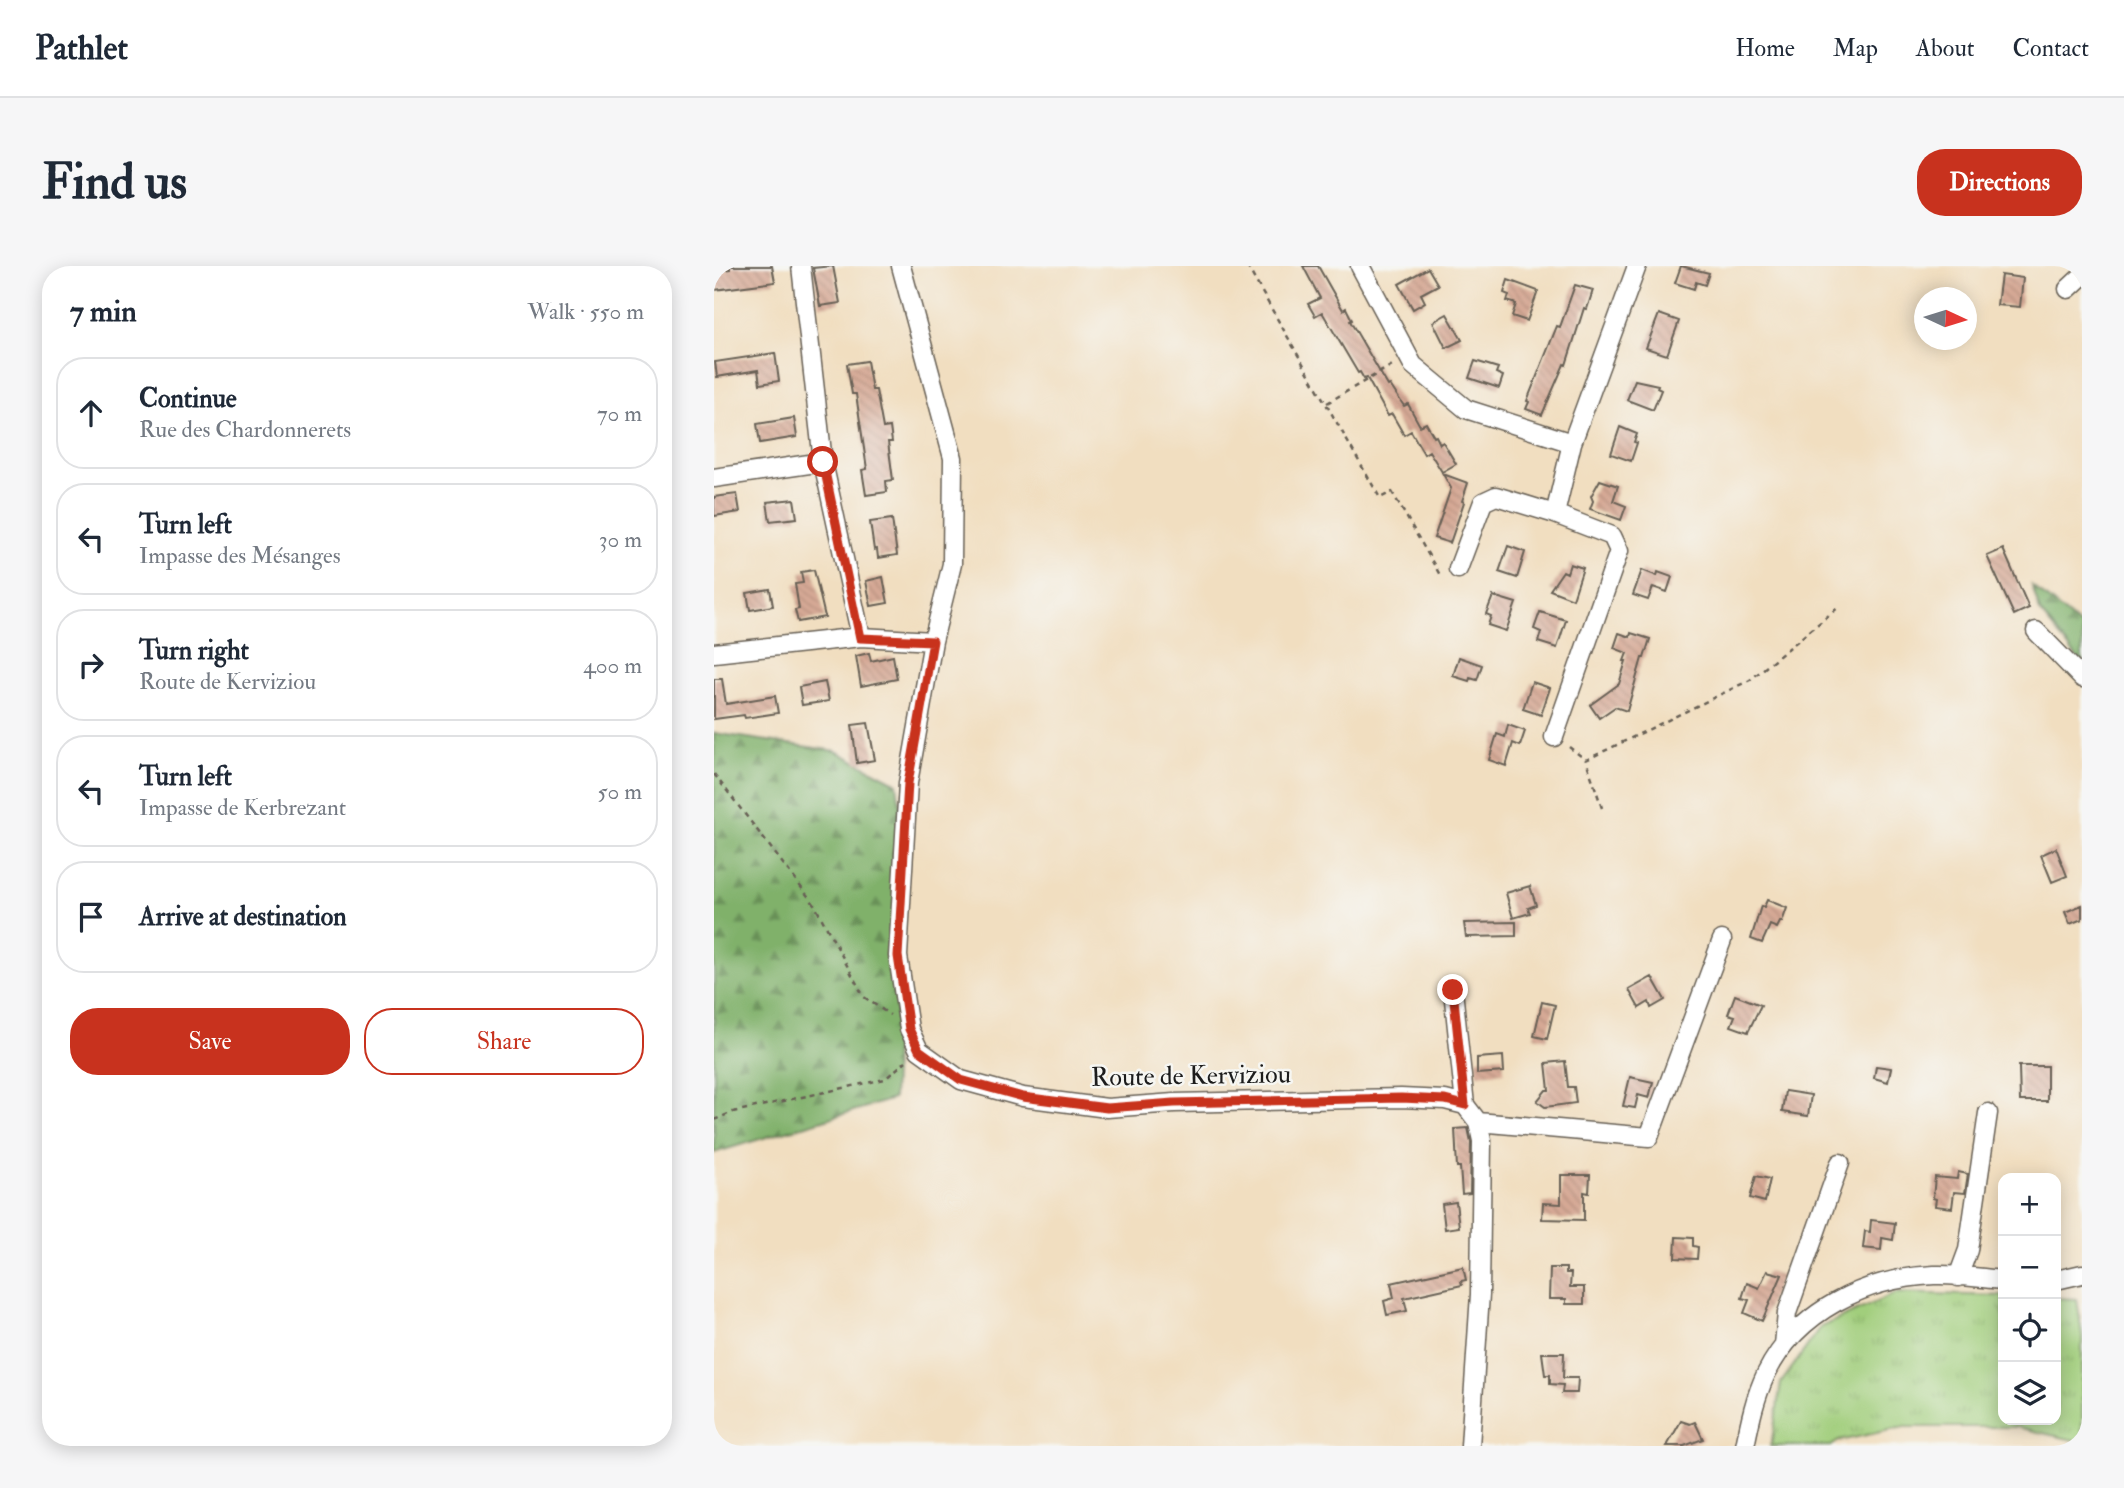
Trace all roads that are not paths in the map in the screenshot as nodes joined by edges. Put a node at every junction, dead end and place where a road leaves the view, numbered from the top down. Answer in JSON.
{"nodes":[{"id":1,"x":801,"y":266,"type":"edge"},
{"id":2,"x":901,"y":266,"type":"edge"},
{"id":3,"x":1360,"y":266,"type":"edge"},
{"id":4,"x":1637,"y":266,"type":"edge"},
{"id":5,"x":2082,"y":276,"type":"edge"},
{"id":6,"x":2068,"y":289,"type":"dead end"},
{"id":7,"x":1572,"y":443,"type":"junction"},
{"id":8,"x":823,"y":462,"type":"junction"},
{"id":9,"x":714,"y":478,"type":"edge"},
{"id":10,"x":1555,"y":514,"type":"junction"},
{"id":11,"x":1458,"y":569,"type":"road end"},
{"id":12,"x":2036,"y":631,"type":"dead end"},
{"id":13,"x":860,"y":638,"type":"junction"},
{"id":14,"x":933,"y":641,"type":"junction"},
{"id":15,"x":714,"y":653,"type":"edge"},
{"id":16,"x":2082,"y":678,"type":"edge"},
{"id":17,"x":1554,"y":737,"type":"road end"},
{"id":18,"x":1723,"y":940,"type":"dead end"},
{"id":19,"x":1453,"y":990,"type":"dead end"},
{"id":20,"x":1465,"y":1105,"type":"junction"},
{"id":21,"x":1988,"y":1113,"type":"dead end"},
{"id":22,"x":1478,"y":1122,"type":"junction"},
{"id":23,"x":1840,"y":1163,"type":"dead end"},
{"id":24,"x":2082,"y":1274,"type":"edge"},
{"id":25,"x":1958,"y":1277,"type":"junction"},
{"id":26,"x":2061,"y":1279,"type":"edge"},
{"id":27,"x":1998,"y":1280,"type":"edge"},
{"id":28,"x":1784,"y":1345,"type":"junction"},
{"id":29,"x":1470,"y":1446,"type":"edge"},
{"id":30,"x":1745,"y":1446,"type":"edge"}],
"edges":[{"from":1,"to":8,"type":"street"},
{"from":2,"to":14,"type":"street"},
{"from":3,"to":7,"type":"street"},
{"from":4,"to":7,"type":"street"},
{"from":5,"to":6,"type":"street"},
{"from":7,"to":10,"type":"street"},
{"from":8,"to":9,"type":"street"},
{"from":8,"to":13,"type":"street"},
{"from":10,"to":11,"type":"street"},
{"from":10,"to":17,"type":"street"},
{"from":12,"to":16,"type":"street"},
{"from":13,"to":14,"type":"street"},
{"from":13,"to":15,"type":"street"},
{"from":14,"to":20,"type":"street","name":"Route de Kerviziou"},
{"from":18,"to":22,"type":"street"},
{"from":19,"to":20,"type":"street"},
{"from":20,"to":22,"type":"street"},
{"from":21,"to":25,"type":"street"},
{"from":22,"to":29,"type":"street"},
{"from":23,"to":28,"type":"street"},
{"from":24,"to":26,"type":"street"},
{"from":25,"to":27,"type":"street"},
{"from":25,"to":28,"type":"street"},
{"from":28,"to":30,"type":"street"}]}
